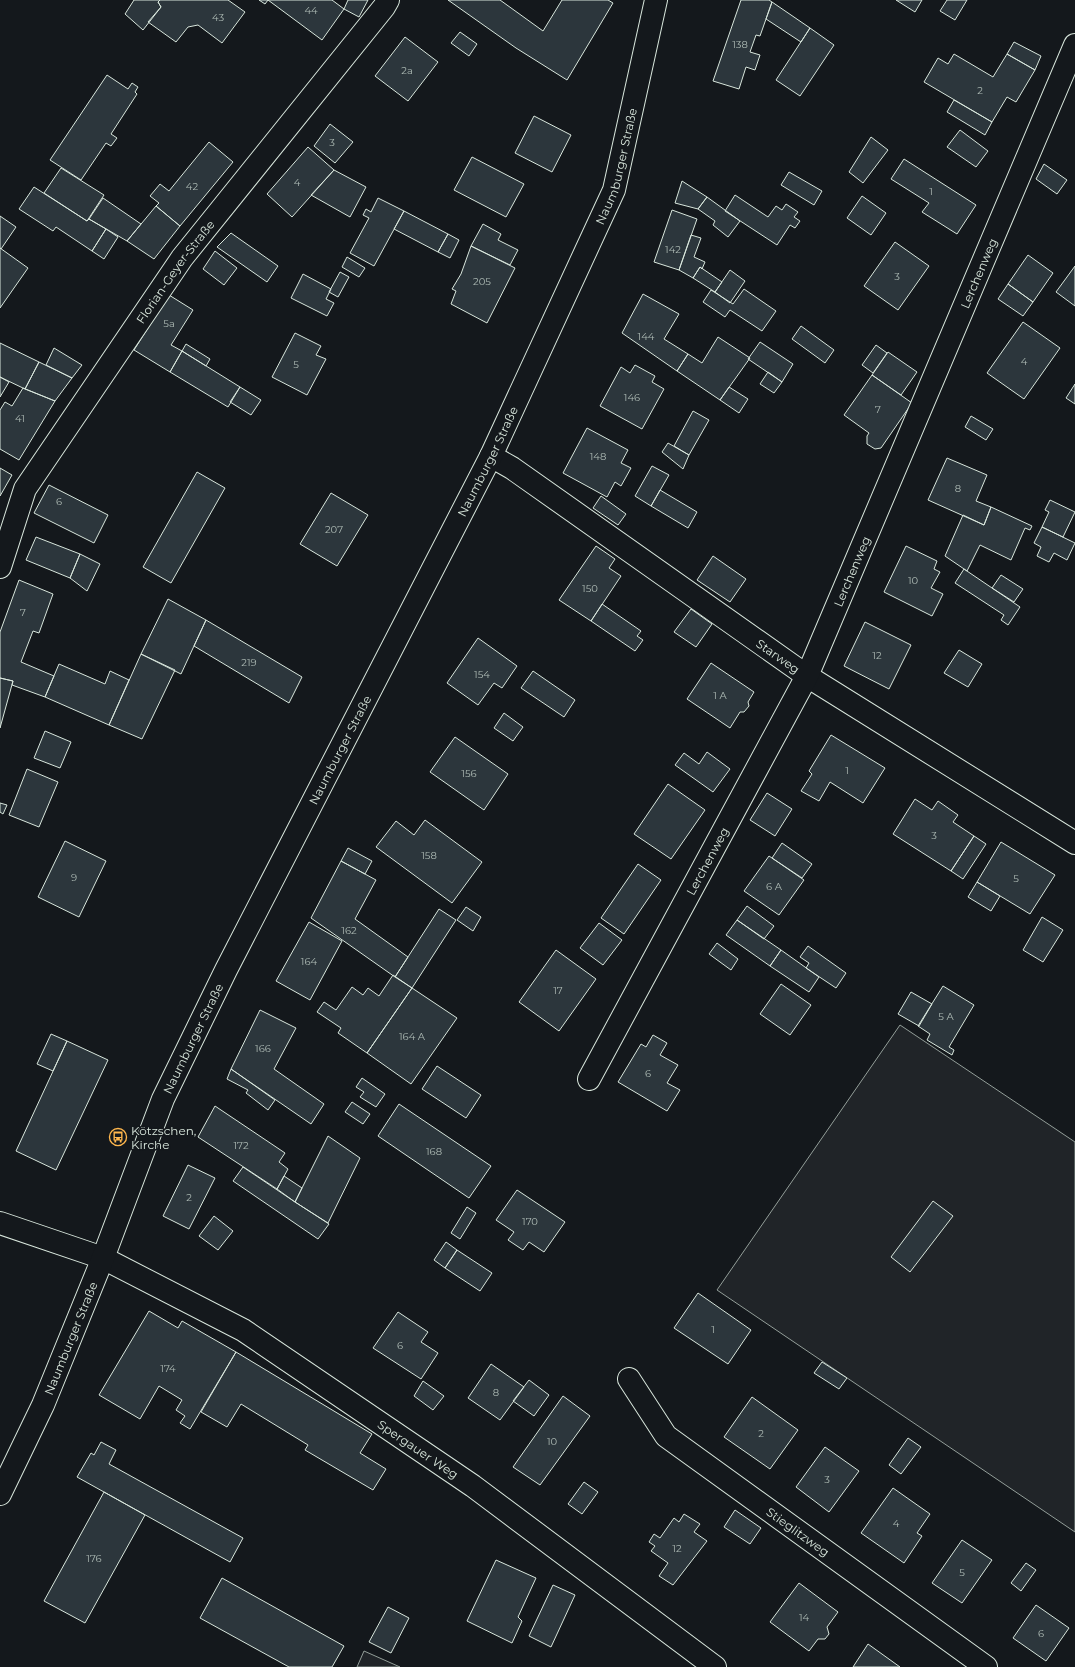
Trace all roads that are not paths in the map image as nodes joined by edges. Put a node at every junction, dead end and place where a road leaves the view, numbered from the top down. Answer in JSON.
{"nodes":[{"id":1,"x":388,"y":0,"type":"edge"},
{"id":2,"x":656,"y":0,"type":"edge"},
{"id":3,"x":1075,"y":45,"type":"edge"},
{"id":4,"x":491,"y":456,"type":"junction"},
{"id":5,"x":0,"y":567,"type":"edge"},
{"id":6,"x":807,"y":676,"type":"junction"},
{"id":7,"x":1075,"y":843,"type":"edge"},
{"id":8,"x":589,"y":1079,"type":"dead end"},
{"id":9,"x":0,"y":1223,"type":"edge"},
{"id":10,"x":103,"y":1258,"type":"junction"},
{"id":11,"x":629,"y":1379,"type":"dead end"},
{"id":12,"x":0,"y":1494,"type":"edge"},
{"id":13,"x":715,"y":1667,"type":"edge"},
{"id":14,"x":986,"y":1667,"type":"edge"}],
"edges":[{"from":1,"to":5,"type":"street","name":"Florian-Geyer-Straße"},
{"from":2,"to":4,"type":"street","name":"Naumburger Straße"},
{"from":3,"to":6,"type":"street","name":"Lerchenweg"},
{"from":4,"to":6,"type":"street","name":"Starweg"},
{"from":4,"to":10,"type":"street","name":"Naumburger Straße"},
{"from":6,"to":7,"type":"street","name":"Starweg"},
{"from":6,"to":8,"type":"street","name":"Lerchenweg"},
{"from":9,"to":10,"type":"street","name":"Spergauer Weg"},
{"from":10,"to":12,"type":"street","name":"Naumburger Straße"},
{"from":10,"to":13,"type":"street","name":"Spergauer Weg"},
{"from":11,"to":14,"type":"street","name":"Stieglitzweg"}]}
